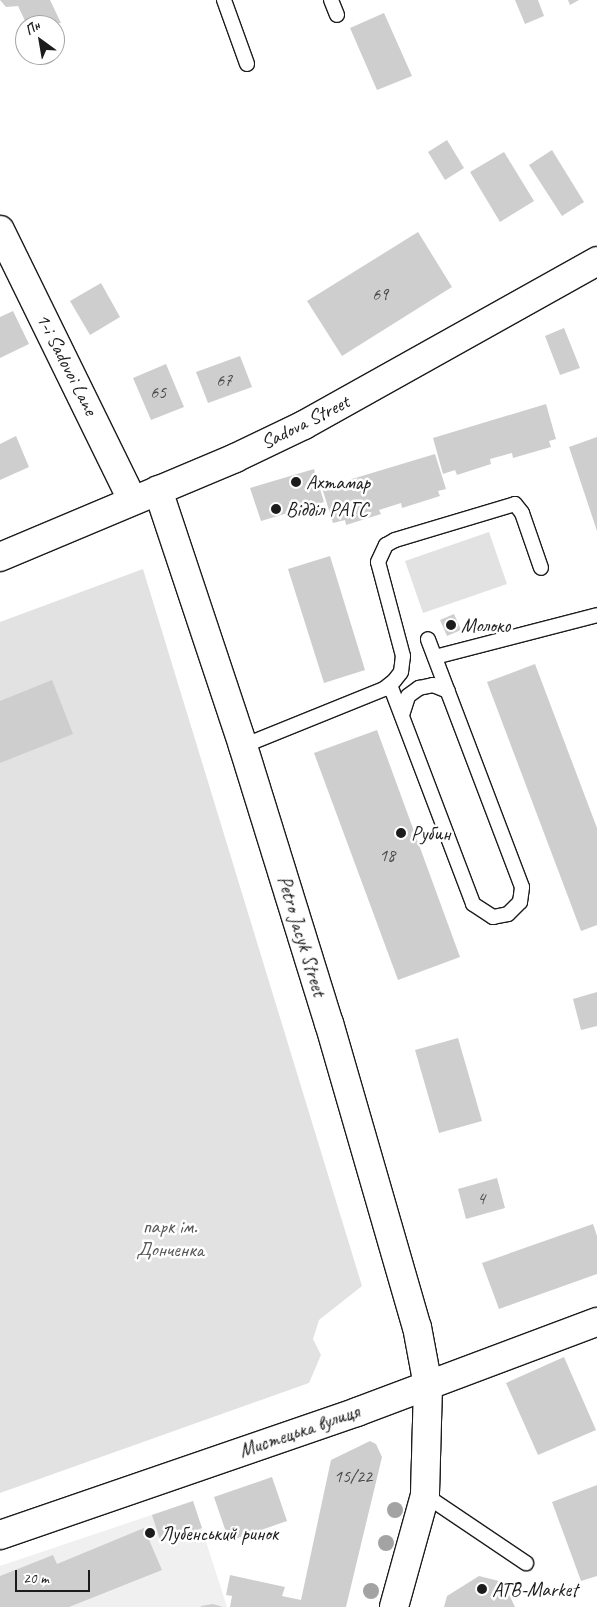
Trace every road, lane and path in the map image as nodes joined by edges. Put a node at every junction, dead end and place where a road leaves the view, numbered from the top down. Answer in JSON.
{"nodes":[{"id":1,"x":224,"y":0,"type":"edge"},
{"id":2,"x":331,"y":0,"type":"edge"},
{"id":3,"x":337,"y":16,"type":"dead end"},
{"id":4,"x":247,"y":64,"type":"dead end"},
{"id":5,"x":0,"y":230,"type":"edge"},
{"id":6,"x":597,"y":261,"type":"edge"},
{"id":7,"x":158,"y":490,"type":"junction"},
{"id":8,"x":132,"y":499,"type":"junction"},
{"id":9,"x":0,"y":557,"type":"edge"},
{"id":10,"x":541,"y":568,"type":"dead end"},
{"id":11,"x":597,"y":615,"type":"edge"},
{"id":12,"x":428,"y":639,"type":"dead end"},
{"id":13,"x":435,"y":657,"type":"junction"},
{"id":14,"x":390,"y":685,"type":"junction"},
{"id":15,"x":448,"y":691,"type":"junction"},
{"id":16,"x":402,"y":715,"type":"junction"},
{"id":17,"x":244,"y":746,"type":"junction"},
{"id":18,"x":597,"y":1322,"type":"edge"},
{"id":19,"x":428,"y":1386,"type":"junction"},
{"id":20,"x":425,"y":1495,"type":"junction"},
{"id":21,"x":0,"y":1535,"type":"edge"},
{"id":22,"x":526,"y":1563,"type":"dead end"},
{"id":23,"x":394,"y":1607,"type":"edge"}],
"edges":[{"from":1,"to":4,"type":"lane"},
{"from":2,"to":3,"type":"lane"},
{"from":5,"to":8,"type":"street","name":"1-i Sadovoi Lane"},
{"from":6,"to":7,"type":"street","name":"Sadova Street"},
{"from":7,"to":8,"type":"street","name":"Sadova Street"},
{"from":7,"to":17,"type":"street","name":"Petro Jacyk Street"},
{"from":8,"to":9,"type":"street","name":"Sadova Street"},
{"from":10,"to":14,"type":"lane"},
{"from":11,"to":13,"type":"lane"},
{"from":12,"to":13,"type":"lane"},
{"from":13,"to":15,"type":"lane"},
{"from":14,"to":16,"type":"lane"},
{"from":14,"to":17,"type":"lane"},
{"from":15,"to":16,"type":"lane"},
{"from":15,"to":16,"type":"lane"},
{"from":17,"to":19,"type":"street","name":"Petro Jacyk Street"},
{"from":18,"to":19,"type":"street","name":"Мистецька вулиця"},
{"from":19,"to":20,"type":"street","name":"Petro Jacyk Street"},
{"from":19,"to":21,"type":"street","name":"Мистецька вулиця"},
{"from":20,"to":22,"type":"lane"},
{"from":20,"to":23,"type":"street","name":"Petro Jacyk Street"}]}
